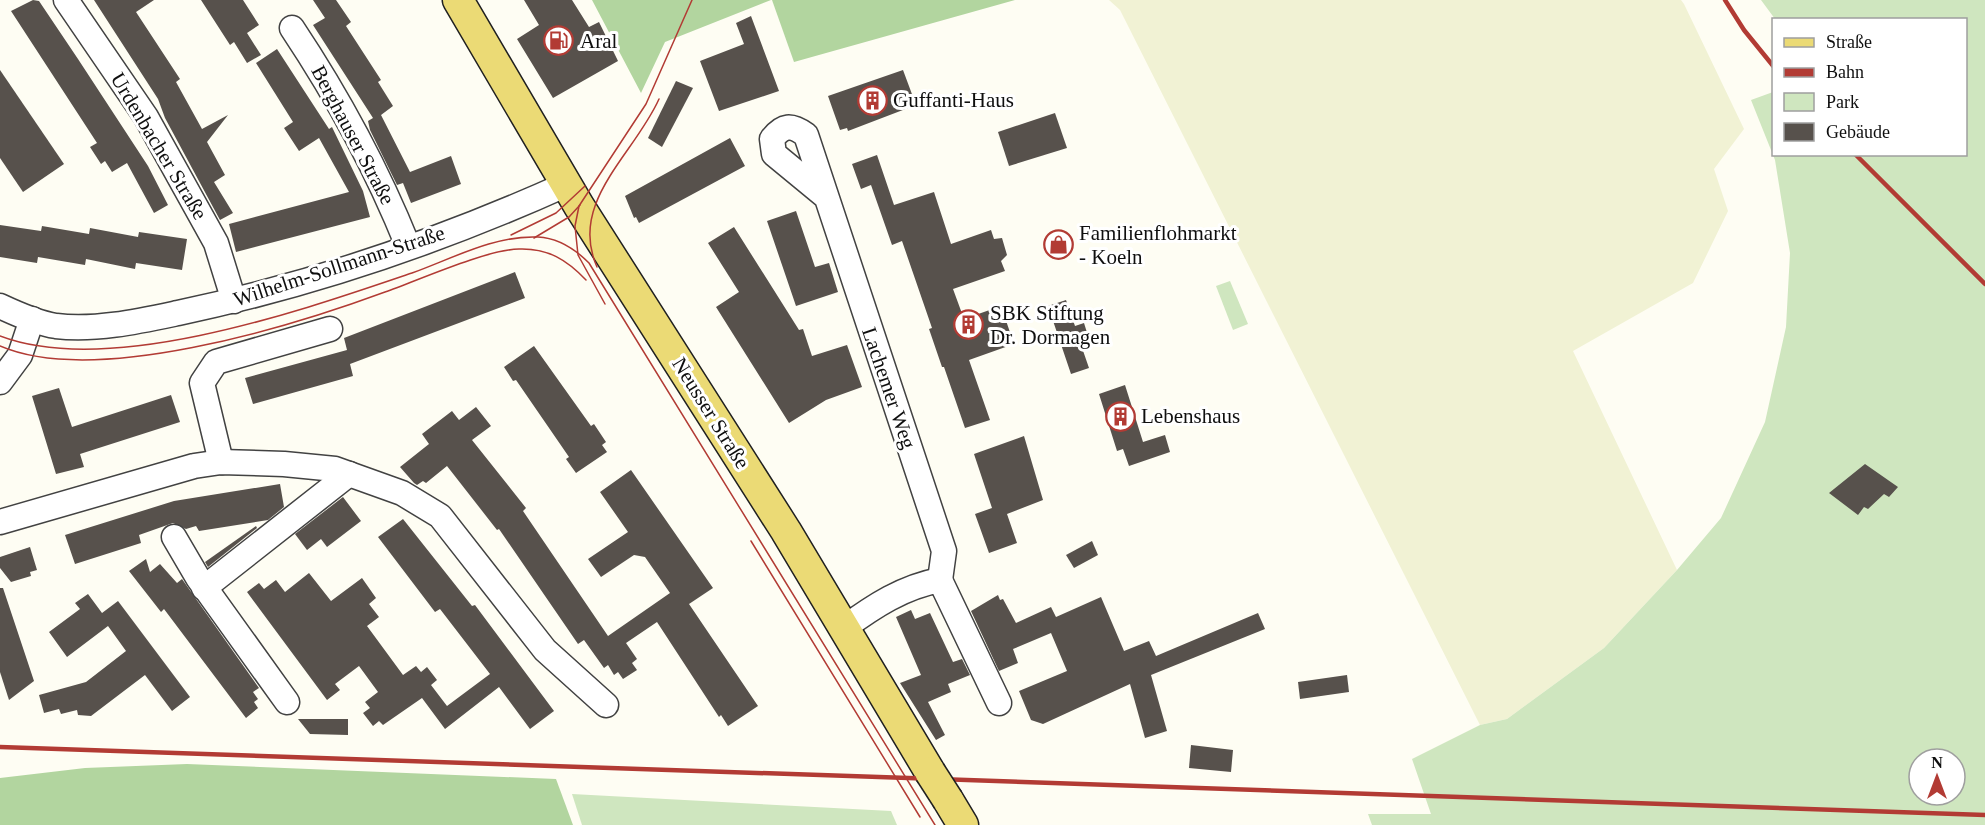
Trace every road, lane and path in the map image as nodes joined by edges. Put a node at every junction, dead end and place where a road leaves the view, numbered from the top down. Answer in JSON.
{"nodes":[{"id":1,"x":66,"y":0,"type":"edge"},
{"id":2,"x":458,"y":0,"type":"edge"},
{"id":3,"x":292,"y":28,"type":"dead end"},
{"id":4,"x":567,"y":184,"type":"junction"},
{"id":5,"x":825,"y":196,"type":"dead end"},
{"id":6,"x":408,"y":246,"type":"junction"},
{"id":7,"x":234,"y":301,"type":"junction"},
{"id":8,"x":2,"y":310,"type":"edge"},
{"id":9,"x":32,"y":319,"type":"junction"},
{"id":10,"x":330,"y":329,"type":"dead end"},
{"id":11,"x":0,"y":382,"type":"edge"},
{"id":12,"x":221,"y":462,"type":"junction"},
{"id":13,"x":349,"y":474,"type":"junction"},
{"id":14,"x":0,"y":522,"type":"edge"},
{"id":15,"x":174,"y":537,"type":"dead end"},
{"id":16,"x":940,"y":580,"type":"junction"},
{"id":17,"x":204,"y":588,"type":"junction"},
{"id":18,"x":844,"y":628,"type":"junction"},
{"id":19,"x":287,"y":702,"type":"dead end"},
{"id":20,"x":999,"y":703,"type":"dead end"},
{"id":21,"x":606,"y":705,"type":"dead end"},
{"id":22,"x":956,"y":813,"type":"edge"}],
"edges":[{"from":1,"to":7,"type":"street","name":"Urdenbacher Straße"},
{"from":2,"to":4,"type":"main road","name":"Neusser Straße"},
{"from":3,"to":6,"type":"street","name":"Berghauser Straße"},
{"from":4,"to":6,"type":"street","name":"Wilhelm-Sollmann-Straße"},
{"from":4,"to":18,"type":"main road","name":"Neusser Straße"},
{"from":5,"to":16,"type":"street","name":"Lachemer Weg"},
{"from":6,"to":7,"type":"street","name":"Wilhelm-Sollmann-Straße"},
{"from":7,"to":9,"type":"street","name":"Wilhelm-Sollmann-Straße"},
{"from":8,"to":9,"type":"street","name":"Wilhelm-Sollmann-Straße"},
{"from":9,"to":11,"type":"street"},
{"from":10,"to":12,"type":"street"},
{"from":12,"to":13,"type":"street"},
{"from":12,"to":14,"type":"street"},
{"from":13,"to":17,"type":"street"},
{"from":13,"to":21,"type":"street"},
{"from":15,"to":17,"type":"street"},
{"from":16,"to":18,"type":"street"},
{"from":16,"to":20,"type":"street"},
{"from":17,"to":19,"type":"street"},
{"from":18,"to":22,"type":"main road","name":"Neusser Straße","bridge":true}]}
